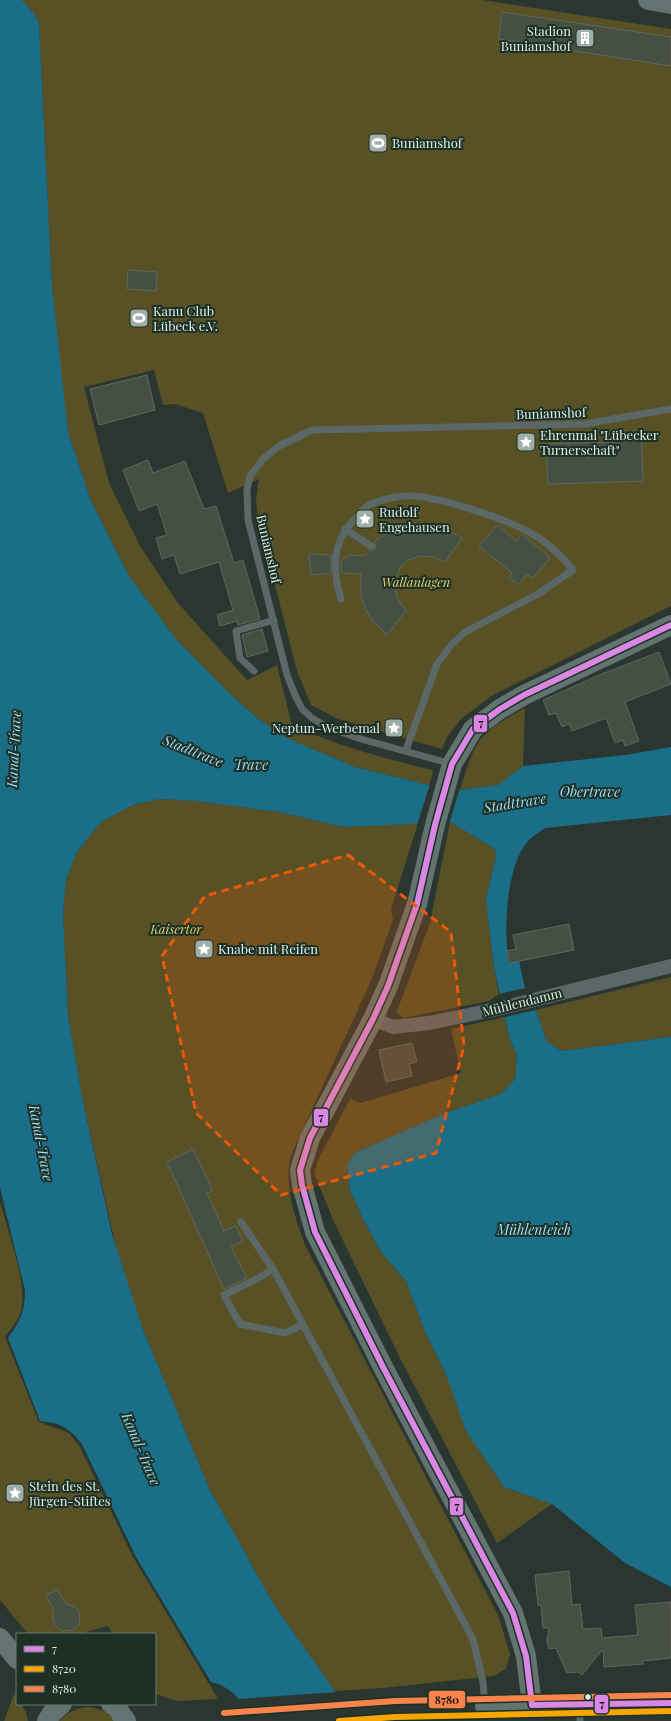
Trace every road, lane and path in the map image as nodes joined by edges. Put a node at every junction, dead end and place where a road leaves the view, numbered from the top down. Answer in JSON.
{"nodes":[{"id":1,"x":648,"y":0,"type":"edge"},
{"id":2,"x":671,"y":4,"type":"edge"},
{"id":3,"x":671,"y":409,"type":"edge"},
{"id":4,"x":345,"y":530,"type":"junction"},
{"id":5,"x":371,"y":546,"type":"dead end"},
{"id":6,"x":341,"y":599,"type":"dead end"},
{"id":7,"x":274,"y":620,"type":"junction"},
{"id":8,"x":671,"y":625,"type":"edge"},
{"id":9,"x":254,"y":671,"type":"dead end"},
{"id":10,"x":406,"y":750,"type":"junction"},
{"id":11,"x":452,"y":764,"type":"junction"},
{"id":12,"x":671,"y":966,"type":"edge"},
{"id":13,"x":373,"y":1019,"type":"junction"},
{"id":14,"x":241,"y":1222,"type":"dead end"},
{"id":15,"x":273,"y":1269,"type":"junction"},
{"id":16,"x":302,"y":1325,"type":"junction"},
{"id":17,"x":0,"y":1638,"type":"edge"},
{"id":18,"x":16,"y":1658,"type":"edge"},
{"id":19,"x":671,"y":1703,"type":"edge"},
{"id":20,"x":59,"y":1705,"type":"edge"},
{"id":21,"x":113,"y":1705,"type":"edge"},
{"id":22,"x":532,"y":1705,"type":"junction"},
{"id":23,"x":485,"y":1706,"type":"joint"},
{"id":24,"x":579,"y":1713,"type":"edge"},
{"id":25,"x":47,"y":1721,"type":"edge"},
{"id":26,"x":126,"y":1721,"type":"edge"}],
"edges":[{"from":1,"to":2,"type":"main road"},
{"from":3,"to":7,"type":"lane","name":"Buniamshof"},
{"from":4,"to":5,"type":"lane"},
{"from":4,"to":6,"type":"lane"},
{"from":4,"to":10,"type":"lane"},
{"from":7,"to":9,"type":"lane"},
{"from":7,"to":10,"type":"lane","name":"Buniamshof"},
{"from":8,"to":11,"type":"main road"},
{"from":10,"to":11,"type":"lane","name":"Buniamshof"},
{"from":11,"to":13,"type":"main road"},
{"from":12,"to":13,"type":"street","name":"Mühlendamm"},
{"from":13,"to":22,"type":"main road"},
{"from":14,"to":15,"type":"lane"},
{"from":15,"to":16,"type":"lane"},
{"from":15,"to":16,"type":"lane"},
{"from":16,"to":23,"type":"lane"},
{"from":17,"to":18,"type":"main road"},
{"from":19,"to":24,"type":"street"},
{"from":20,"to":25,"type":"main road"},
{"from":21,"to":26,"type":"main road"},
{"from":22,"to":23,"type":"main road"},
{"from":22,"to":24,"type":"street"}]}
